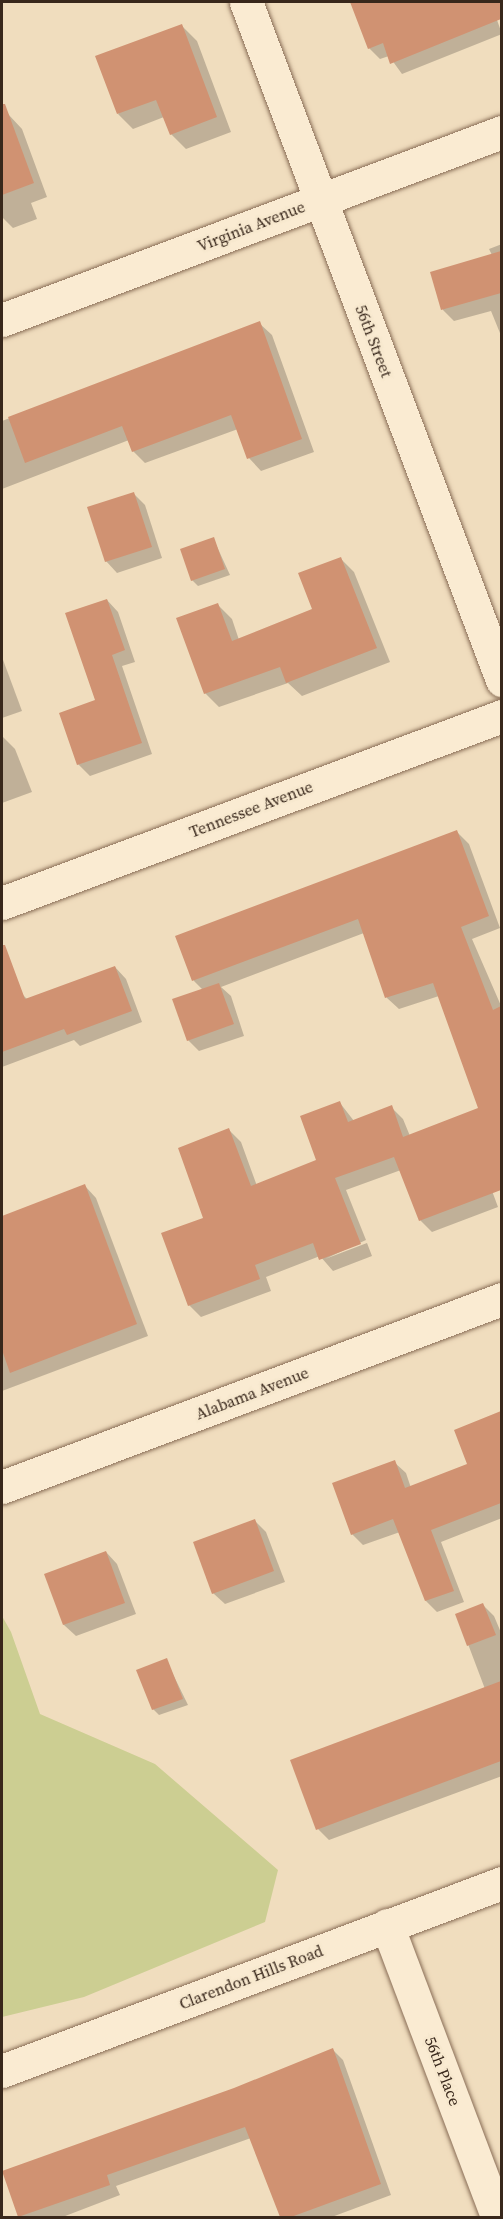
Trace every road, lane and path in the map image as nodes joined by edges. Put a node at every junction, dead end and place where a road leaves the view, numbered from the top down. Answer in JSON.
{"nodes":[{"id":1,"x":246,"y":2,"type":"edge"},
{"id":2,"x":501,"y":132,"type":"edge"},
{"id":3,"x":321,"y":200,"type":"junction"},
{"id":4,"x":2,"y":320,"type":"edge"},
{"id":5,"x":501,"y":680,"type":"edge"},
{"id":6,"x":501,"y":716,"type":"edge"},
{"id":7,"x":2,"y":903,"type":"edge"},
{"id":8,"x":501,"y":1299,"type":"edge"},
{"id":9,"x":2,"y":1487,"type":"edge"},
{"id":10,"x":501,"y":1883,"type":"edge"},
{"id":11,"x":387,"y":1925,"type":"junction"},
{"id":12,"x":2,"y":2071,"type":"edge"},
{"id":13,"x":498,"y":2217,"type":"edge"}],
"edges":[{"from":1,"to":3,"type":"street","name":"56th Street"},
{"from":2,"to":3,"type":"street","name":"Virginia Avenue"},
{"from":3,"to":4,"type":"street","name":"Virginia Avenue"},
{"from":3,"to":5,"type":"street","name":"56th Street"},
{"from":6,"to":7,"type":"street","name":"Tennessee Avenue"},
{"from":8,"to":9,"type":"street","name":"Alabama Avenue"},
{"from":10,"to":11,"type":"street","name":"Clarendon Hills Road"},
{"from":11,"to":12,"type":"street","name":"Clarendon Hills Road"},
{"from":11,"to":13,"type":"street","name":"56th Place"}]}
